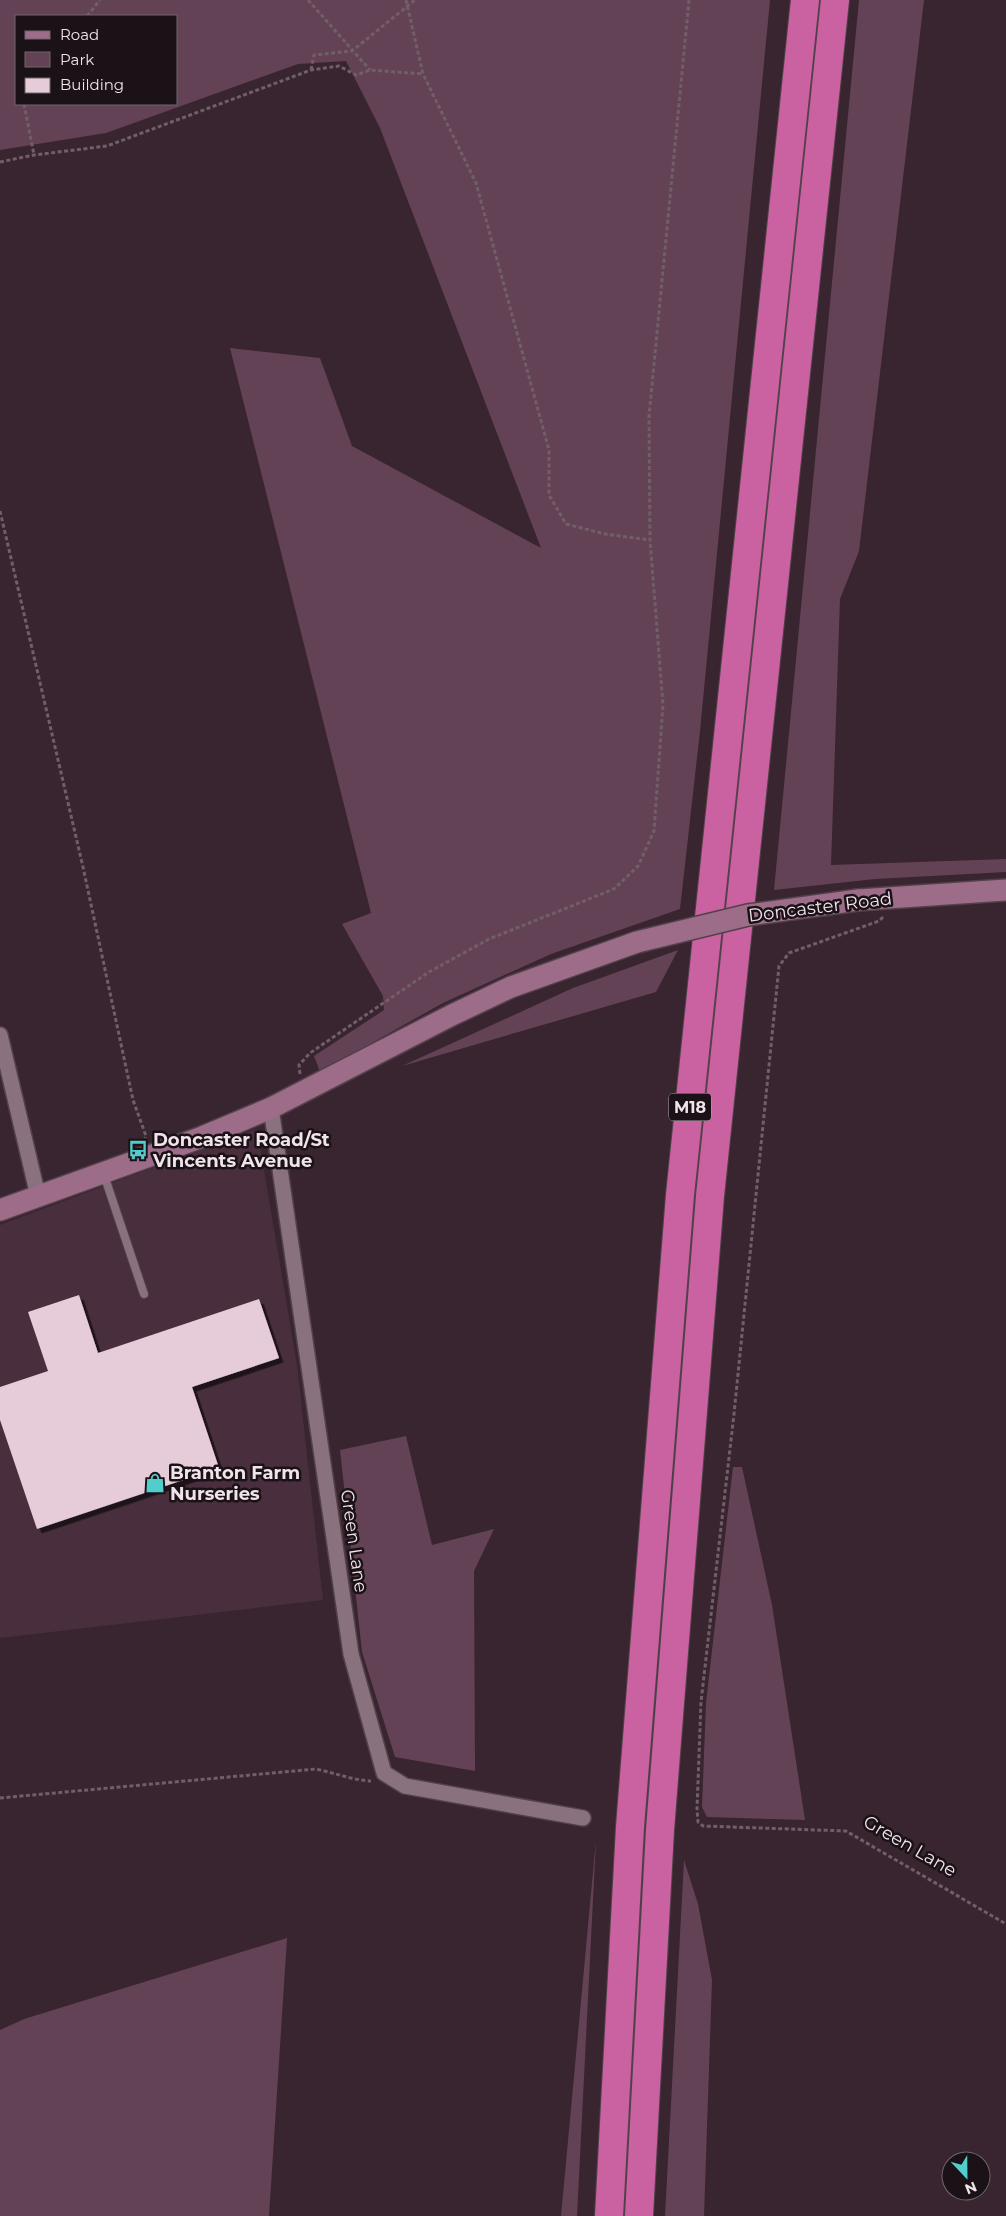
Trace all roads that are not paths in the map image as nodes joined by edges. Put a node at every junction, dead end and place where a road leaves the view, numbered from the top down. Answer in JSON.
{"nodes":[{"id":1,"x":805,"y":0,"type":"edge"},
{"id":2,"x":835,"y":0,"type":"edge"},
{"id":3,"x":1006,"y":890,"type":"edge"},
{"id":4,"x":0,"y":1035,"type":"edge"},
{"id":5,"x":271,"y":1108,"type":"junction"},
{"id":6,"x":103,"y":1173,"type":"junction"},
{"id":7,"x":38,"y":1196,"type":"junction"},
{"id":8,"x":0,"y":1210,"type":"edge"},
{"id":9,"x":144,"y":1294,"type":"dead end"},
{"id":10,"x":583,"y":1818,"type":"dead end"},
{"id":11,"x":609,"y":2216,"type":"edge"},
{"id":12,"x":639,"y":2216,"type":"edge"}],
"edges":[{"from":1,"to":11,"type":"highway","number":"M18"},
{"from":2,"to":12,"type":"highway","number":"M18"},
{"from":3,"to":5,"type":"main road","name":"Doncaster Road","bridge":true},
{"from":4,"to":7,"type":"street"},
{"from":5,"to":6,"type":"main road","name":"Doncaster Road"},
{"from":5,"to":10,"type":"street","name":"Green Lane"},
{"from":6,"to":7,"type":"main road","name":"Doncaster Road"},
{"from":6,"to":9,"type":"lane"},
{"from":7,"to":8,"type":"main road","name":"Doncaster Road"}]}
